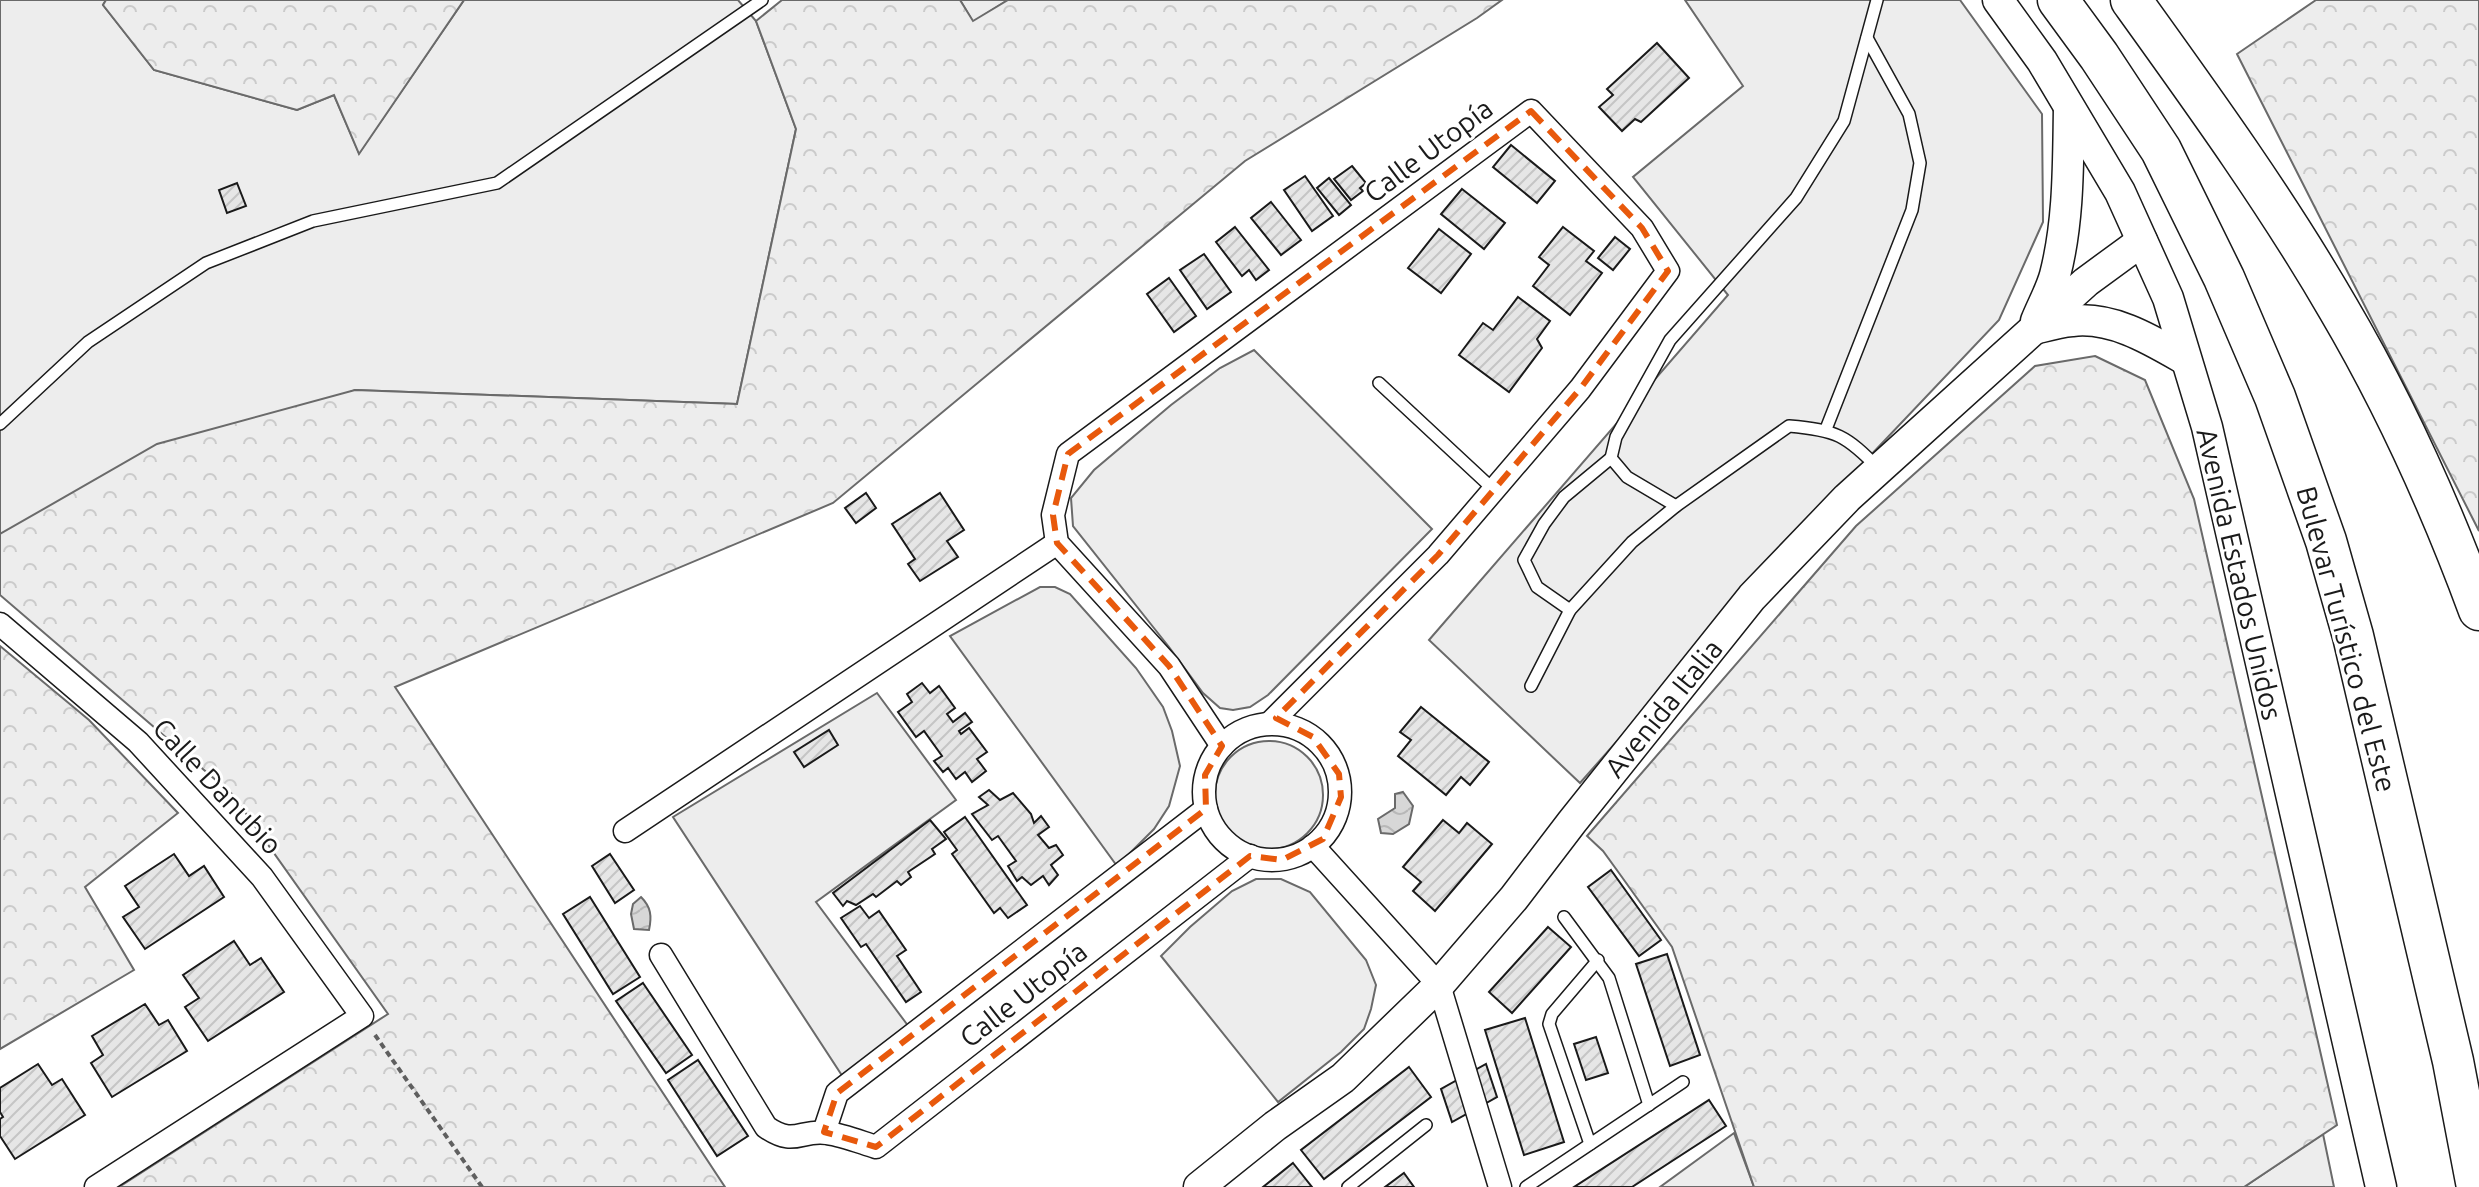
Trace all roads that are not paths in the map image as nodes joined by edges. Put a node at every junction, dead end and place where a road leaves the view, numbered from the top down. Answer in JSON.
{"nodes":[{"id":1,"x":762,"y":0,"type":"edge"},
{"id":2,"x":1877,"y":0,"type":"edge"},
{"id":3,"x":1998,"y":0,"type":"edge"},
{"id":4,"x":2058,"y":0,"type":"edge"},
{"id":5,"x":2131,"y":0,"type":"edge"},
{"id":6,"x":1867,"y":38,"type":"junction"},
{"id":7,"x":2069,"y":108,"type":"junction"},
{"id":8,"x":2142,"y":241,"type":"junction"},
{"id":9,"x":2032,"y":330,"type":"junction"},
{"id":10,"x":2186,"y":360,"type":"junction"},
{"id":11,"x":1379,"y":383,"type":"dead end"},
{"id":12,"x":0,"y":424,"type":"edge"},
{"id":13,"x":1826,"y":429,"type":"junction"},
{"id":14,"x":1611,"y":458,"type":"junction"},
{"id":15,"x":1879,"y":469,"type":"junction"},
{"id":16,"x":1494,"y":490,"type":"junction"},
{"id":17,"x":1676,"y":506,"type":"junction"},
{"id":18,"x":1057,"y":543,"type":"junction"},
{"id":19,"x":1570,"y":610,"type":"junction"},
{"id":20,"x":2479,"y":610,"type":"edge"},
{"id":21,"x":0,"y":624,"type":"edge"},
{"id":22,"x":1531,"y":686,"type":"dead end"},
{"id":23,"x":1270,"y":723,"type":"junction"},
{"id":24,"x":1222,"y":746,"type":"junction"},
{"id":25,"x":1206,"y":809,"type":"junction"},
{"id":26,"x":625,"y":831,"type":"dead end"},
{"id":27,"x":1313,"y":846,"type":"junction"},
{"id":28,"x":1250,"y":856,"type":"junction"},
{"id":29,"x":1564,"y":917,"type":"dead end"},
{"id":30,"x":661,"y":955,"type":"dead end"},
{"id":31,"x":1598,"y":960,"type":"junction"},
{"id":32,"x":1439,"y":985,"type":"junction"},
{"id":33,"x":2453,"y":1061,"type":"junction"},
{"id":34,"x":1683,"y":1082,"type":"dead end"},
{"id":35,"x":2479,"y":1099,"type":"edge"},
{"id":36,"x":1649,"y":1105,"type":"junction"},
{"id":37,"x":1426,"y":1125,"type":"dead end"},
{"id":38,"x":824,"y":1132,"type":"junction"},
{"id":39,"x":1590,"y":1144,"type":"junction"},
{"id":40,"x":96,"y":1187,"type":"edge"},
{"id":41,"x":1199,"y":1187,"type":"edge"},
{"id":42,"x":1348,"y":1187,"type":"edge"},
{"id":43,"x":1500,"y":1187,"type":"edge"},
{"id":44,"x":1526,"y":1187,"type":"edge"},
{"id":45,"x":2381,"y":1187,"type":"edge"},
{"id":46,"x":2477,"y":1187,"type":"edge"}],
"edges":[{"from":1,"to":12,"type":"lane"},
{"from":2,"to":6,"type":"lane"},
{"from":3,"to":7,"type":"street","name":"Avenida Estados Unidos"},
{"from":4,"to":33,"type":"highway","name":"Bulevar Turístico del Este"},
{"from":5,"to":20,"type":"highway"},
{"from":6,"to":13,"type":"lane"},
{"from":6,"to":14,"type":"lane"},
{"from":7,"to":8,"type":"street","name":"Avenida Estados Unidos"},
{"from":7,"to":9,"type":"street"},
{"from":8,"to":9,"type":"street","name":"Avenida Italia"},
{"from":8,"to":10,"type":"street","name":"Avenida Estados Unidos"},
{"from":9,"to":10,"type":"street"},
{"from":9,"to":15,"type":"street","name":"Avenida Italia"},
{"from":10,"to":45,"type":"street","name":"Avenida Estados Unidos"},
{"from":11,"to":16,"type":"lane"},
{"from":13,"to":15,"type":"lane"},
{"from":13,"to":17,"type":"lane"},
{"from":14,"to":17,"type":"lane"},
{"from":14,"to":19,"type":"lane"},
{"from":15,"to":32,"type":"street","name":"Avenida Italia"},
{"from":16,"to":18,"type":"street","name":"Calle Utopía"},
{"from":16,"to":23,"type":"street","name":"Calle Utopía"},
{"from":17,"to":19,"type":"lane"},
{"from":18,"to":24,"type":"street"},
{"from":18,"to":26,"type":"street"},
{"from":19,"to":22,"type":"lane"},
{"from":21,"to":40,"type":"street","name":"Calle Danubio"},
{"from":23,"to":24,"type":"street"},
{"from":23,"to":27,"type":"street"},
{"from":24,"to":25,"type":"street"},
{"from":25,"to":28,"type":"street"},
{"from":25,"to":38,"type":"street","name":"Calle Utopía"},
{"from":27,"to":28,"type":"street"},
{"from":27,"to":32,"type":"street"},
{"from":28,"to":38,"type":"street","name":"Calle Utopía"},
{"from":29,"to":31,"type":"lane"},
{"from":30,"to":38,"type":"street","name":"Calle Utopía"},
{"from":31,"to":36,"type":"lane"},
{"from":31,"to":39,"type":"lane"},
{"from":32,"to":41,"type":"street","name":"Avenida Italia"},
{"from":32,"to":43,"type":"street"},
{"from":33,"to":35,"type":"highway"},
{"from":33,"to":46,"type":"highway","name":"Bulevar Turístico del Este"},
{"from":34,"to":36,"type":"lane"},
{"from":36,"to":39,"type":"lane"},
{"from":37,"to":42,"type":"lane"},
{"from":39,"to":44,"type":"lane"}]}
